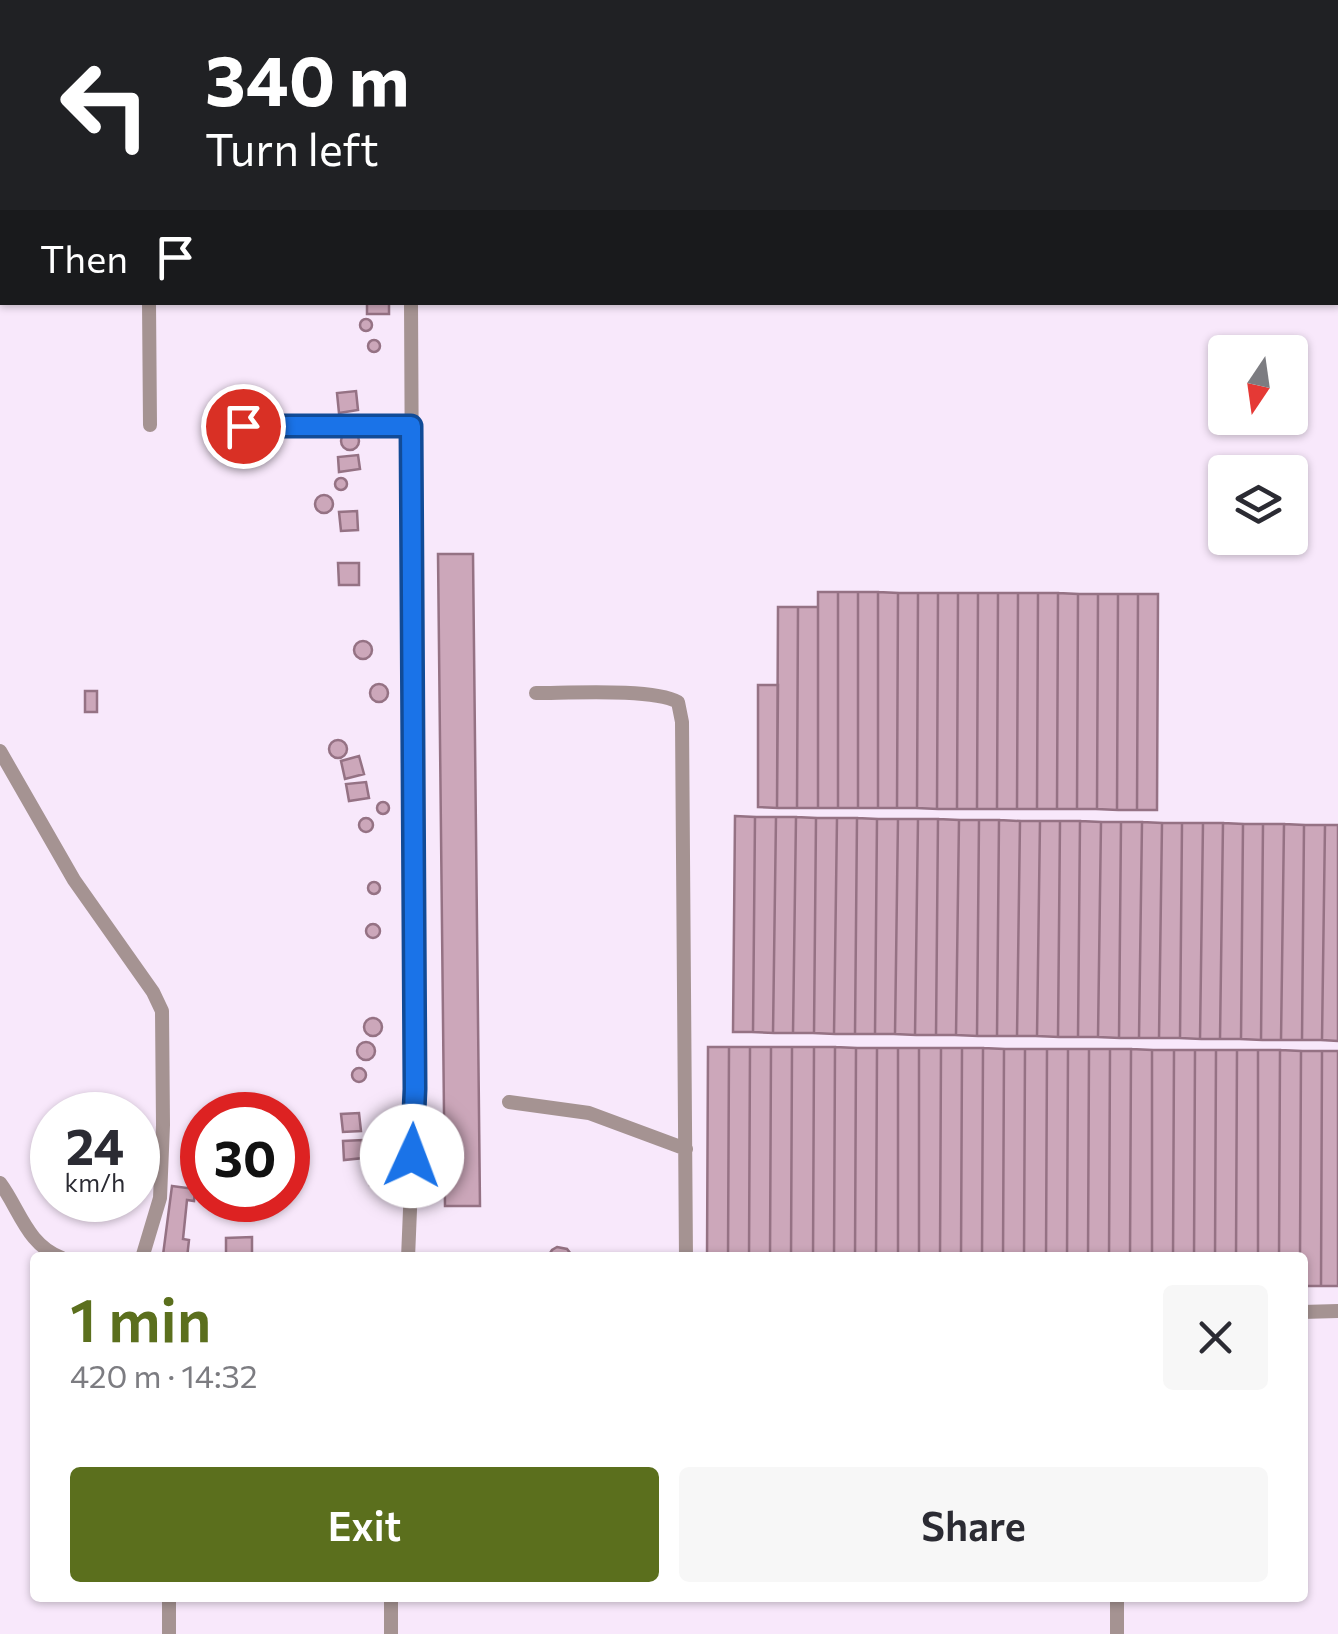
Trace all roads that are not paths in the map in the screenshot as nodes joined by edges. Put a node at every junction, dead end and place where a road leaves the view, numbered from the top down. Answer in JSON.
{"nodes":[{"id":1,"x":149,"y":305,"type":"edge"},
{"id":2,"x":411,"y":305,"type":"edge"},
{"id":3,"x":150,"y":425,"type":"dead end"},
{"id":4,"x":209,"y":426,"type":"dead end"},
{"id":5,"x":411,"y":426,"type":"junction"},
{"id":6,"x":536,"y":693,"type":"dead end"},
{"id":7,"x":0,"y":751,"type":"edge"},
{"id":8,"x":509,"y":1102,"type":"dead end"},
{"id":9,"x":686,"y":1149,"type":"junction"},
{"id":10,"x":0,"y":1183,"type":"edge"},
{"id":11,"x":47,"y":1252,"type":"edge"},
{"id":12,"x":144,"y":1252,"type":"edge"},
{"id":13,"x":408,"y":1252,"type":"edge"},
{"id":14,"x":686,"y":1252,"type":"edge"},
{"id":15,"x":1338,"y":1311,"type":"edge"},
{"id":16,"x":1308,"y":1312,"type":"edge"},
{"id":17,"x":169,"y":1602,"type":"edge"},
{"id":18,"x":392,"y":1602,"type":"edge"},
{"id":19,"x":1117,"y":1602,"type":"edge"},
{"id":20,"x":170,"y":1634,"type":"edge"},
{"id":21,"x":391,"y":1634,"type":"edge"},
{"id":22,"x":1117,"y":1634,"type":"edge"}],
"edges":[{"from":1,"to":3,"type":"street"},
{"from":2,"to":5,"type":"street"},
{"from":4,"to":5,"type":"street"},
{"from":5,"to":13,"type":"street"},
{"from":6,"to":9,"type":"street"},
{"from":7,"to":12,"type":"street"},
{"from":8,"to":9,"type":"street"},
{"from":9,"to":14,"type":"street"},
{"from":10,"to":11,"type":"street"},
{"from":15,"to":16,"type":"street"},
{"from":17,"to":20,"type":"street"},
{"from":18,"to":21,"type":"street"},
{"from":19,"to":22,"type":"street"}]}
